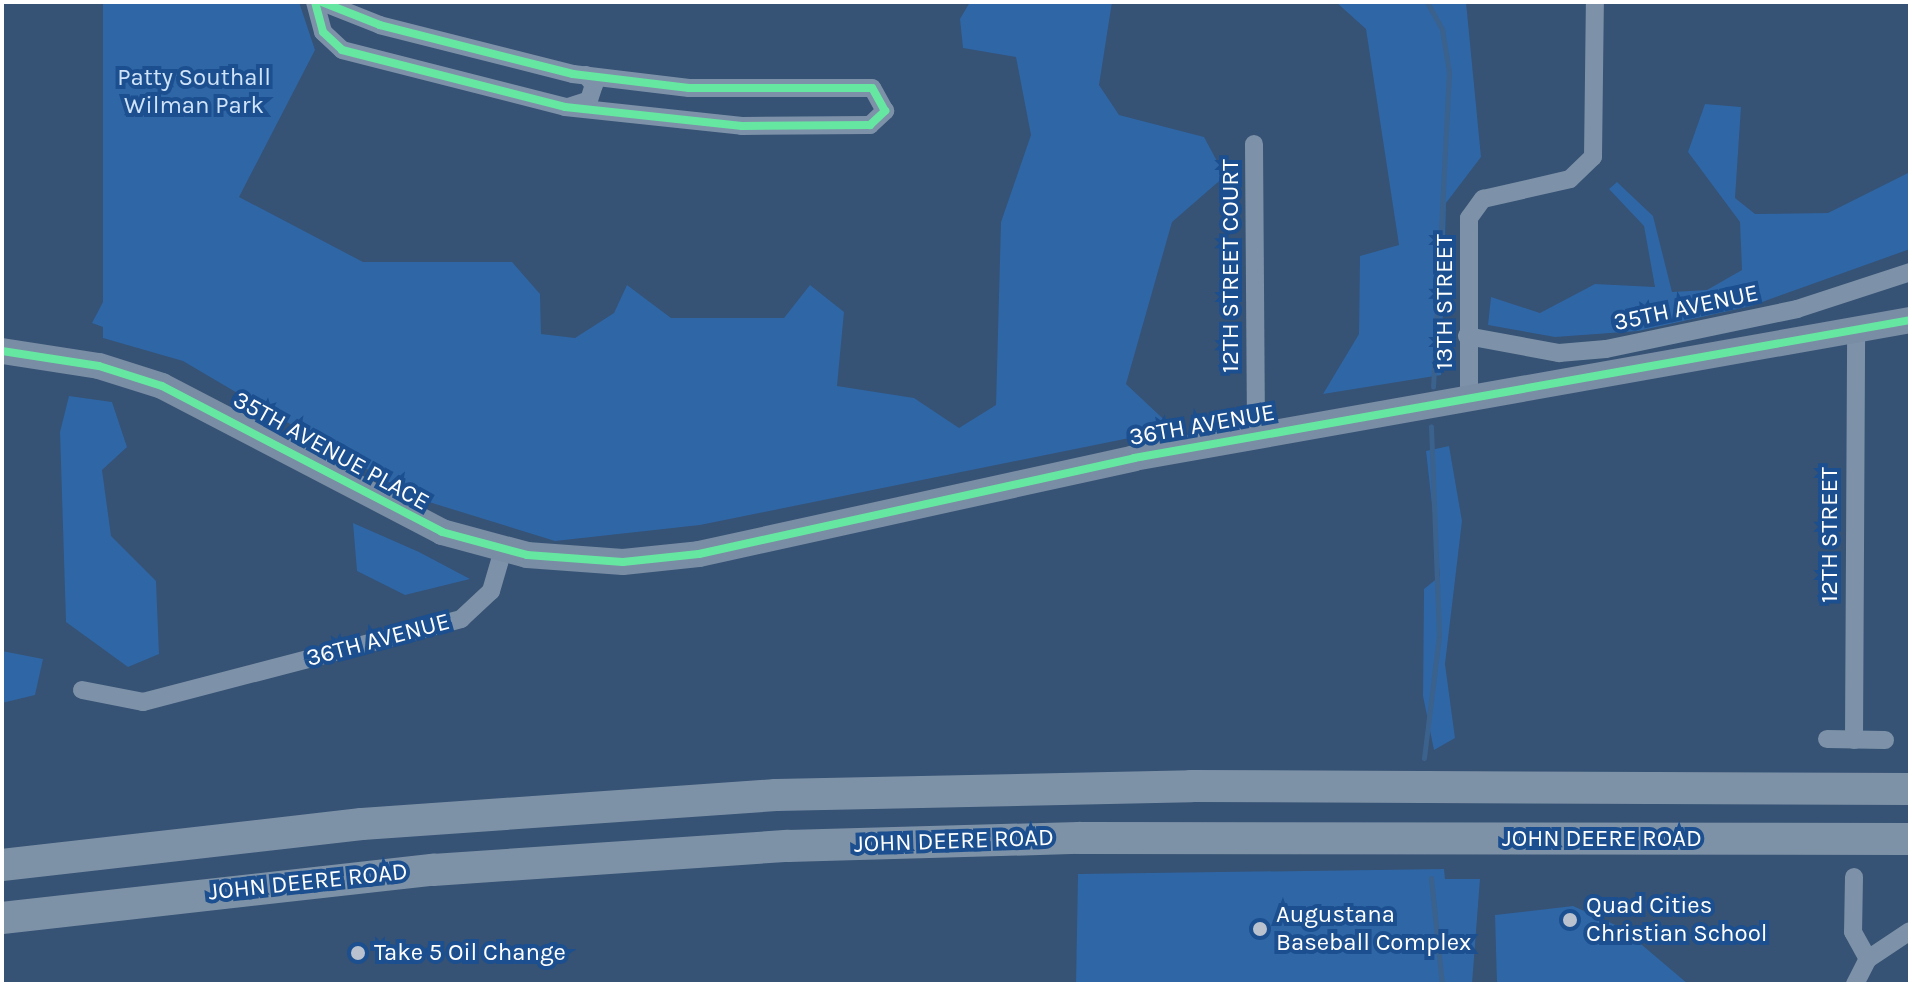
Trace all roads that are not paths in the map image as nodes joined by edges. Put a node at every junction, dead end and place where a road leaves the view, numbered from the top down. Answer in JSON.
{"nodes":[{"id":1,"x":315,"y":2,"type":"edge"},
{"id":2,"x":322,"y":2,"type":"edge"},
{"id":3,"x":1595,"y":2,"type":"edge"},
{"id":4,"x":586,"y":75,"type":"junction"},
{"id":5,"x":565,"y":107,"type":"junction"},
{"id":6,"x":1254,"y":144,"type":"dead end"},
{"id":7,"x":1910,"y":272,"type":"edge"},
{"id":8,"x":1910,"y":320,"type":"edge"},
{"id":9,"x":1856,"y":330,"type":"junction"},
{"id":10,"x":1467,"y":336,"type":"junction"},
{"id":11,"x":2,"y":351,"type":"edge"},
{"id":12,"x":1469,"y":399,"type":"junction"},
{"id":13,"x":1256,"y":436,"type":"junction"},
{"id":14,"x":503,"y":550,"type":"junction"},
{"id":15,"x":82,"y":690,"type":"dead end"},
{"id":16,"x":1827,"y":739,"type":"dead end"},
{"id":17,"x":1854,"y":740,"type":"junction"},
{"id":18,"x":1885,"y":740,"type":"dead end"},
{"id":19,"x":1910,"y":789,"type":"edge"},
{"id":20,"x":1910,"y":839,"type":"edge"},
{"id":21,"x":154,"y":846,"type":"junction"},
{"id":22,"x":2,"y":852,"type":"edge"},
{"id":23,"x":2,"y":865,"type":"edge"},
{"id":24,"x":1854,"y":877,"type":"dead end"},
{"id":25,"x":2,"y":918,"type":"edge"},
{"id":26,"x":1910,"y":931,"type":"edge"},
{"id":27,"x":1868,"y":959,"type":"junction"},
{"id":28,"x":1855,"y":984,"type":"edge"}],
"edges":[{"from":1,"to":5,"type":"street"},
{"from":2,"to":4,"type":"street"},
{"from":3,"to":10,"type":"street","name":"13TH STREET"},
{"from":4,"to":5,"type":"street"},
{"from":4,"to":5,"type":"street"},
{"from":6,"to":13,"type":"street","name":"12TH STREET COURT"},
{"from":7,"to":10,"type":"street","name":"35TH AVENUE"},
{"from":8,"to":9,"type":"street","name":"36TH AVENUE"},
{"from":9,"to":12,"type":"street","name":"36TH AVENUE"},
{"from":9,"to":17,"type":"street","name":"12TH STREET"},
{"from":10,"to":12,"type":"street","name":"13TH STREET"},
{"from":11,"to":14,"type":"street","name":"35TH AVENUE PLACE"},
{"from":12,"to":13,"type":"street","name":"36TH AVENUE"},
{"from":13,"to":14,"type":"street","name":"36TH AVENUE"},
{"from":14,"to":15,"type":"street","name":"36TH AVENUE"},
{"from":16,"to":17,"type":"street"},
{"from":17,"to":18,"type":"street"},
{"from":19,"to":21,"type":"highway","name":"JOHN DEERE ROAD"},
{"from":20,"to":25,"type":"highway","name":"JOHN DEERE ROAD"},
{"from":21,"to":22,"type":"highway"},
{"from":21,"to":23,"type":"highway","name":"JOHN DEERE ROAD"},
{"from":24,"to":27,"type":"street"},
{"from":26,"to":27,"type":"street"},
{"from":27,"to":28,"type":"street"}]}
